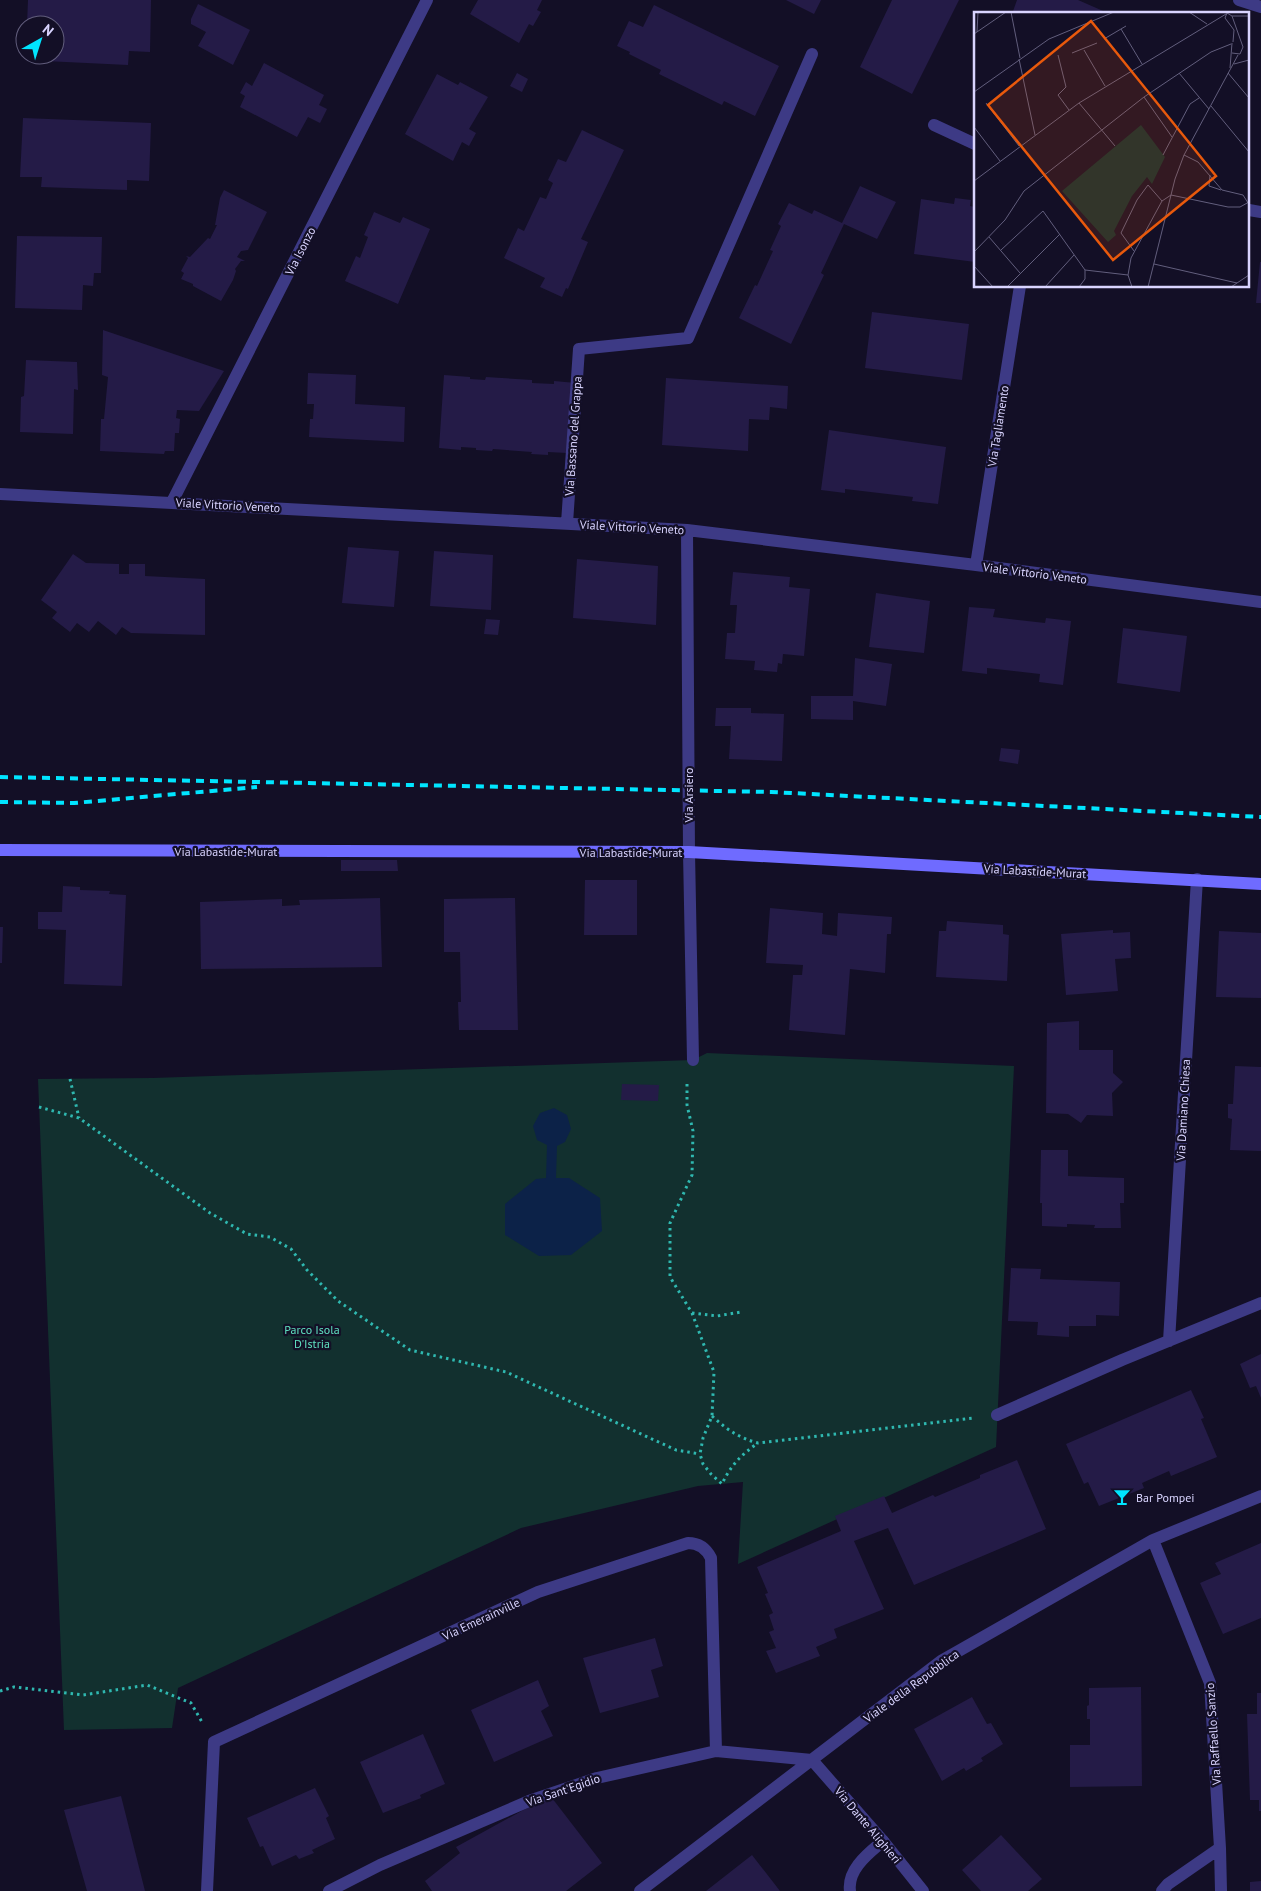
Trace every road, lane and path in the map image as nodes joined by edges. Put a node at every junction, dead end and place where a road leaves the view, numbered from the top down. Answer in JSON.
{"nodes":[{"id":1,"x":427,"y":0,"type":"edge"},
{"id":2,"x":1239,"y":0,"type":"edge"},
{"id":3,"x":1261,"y":7,"type":"edge"},
{"id":4,"x":812,"y":54,"type":"dead end"},
{"id":5,"x":934,"y":125,"type":"dead end"},
{"id":6,"x":974,"y":144,"type":"edge"},
{"id":7,"x":1020,"y":288,"type":"edge"},
{"id":8,"x":0,"y":494,"type":"edge"},
{"id":9,"x":172,"y":502,"type":"junction"},
{"id":10,"x":567,"y":524,"type":"junction"},
{"id":11,"x":687,"y":530,"type":"junction"},
{"id":12,"x":976,"y":565,"type":"junction"},
{"id":13,"x":1261,"y":602,"type":"edge"},
{"id":14,"x":0,"y":850,"type":"edge"},
{"id":15,"x":689,"y":852,"type":"junction"},
{"id":16,"x":1197,"y":879,"type":"junction"},
{"id":17,"x":1261,"y":884,"type":"edge"},
{"id":18,"x":694,"y":1060,"type":"joint"},
{"id":19,"x":70,"y":1079,"type":"dead end"},
{"id":20,"x":39,"y":1107,"type":"dead end"},
{"id":21,"x":79,"y":1118,"type":"junction"},
{"id":22,"x":1261,"y":1303,"type":"edge"},
{"id":23,"x":741,"y":1312,"type":"dead end"},
{"id":24,"x":692,"y":1313,"type":"junction"},
{"id":25,"x":1169,"y":1340,"type":"junction"},
{"id":26,"x":997,"y":1415,"type":"joint"},
{"id":27,"x":712,"y":1416,"type":"junction"},
{"id":28,"x":758,"y":1443,"type":"junction"},
{"id":29,"x":700,"y":1454,"type":"junction"},
{"id":30,"x":1261,"y":1496,"type":"edge"},
{"id":31,"x":1153,"y":1540,"type":"junction"},
{"id":32,"x":0,"y":1691,"type":"edge"},
{"id":33,"x":214,"y":1742,"type":"junction"},
{"id":34,"x":716,"y":1751,"type":"junction"},
{"id":35,"x":812,"y":1760,"type":"junction"},
{"id":36,"x":883,"y":1841,"type":"junction"},
{"id":37,"x":1220,"y":1848,"type":"junction"},
{"id":38,"x":207,"y":1891,"type":"edge"},
{"id":39,"x":329,"y":1891,"type":"edge"},
{"id":40,"x":640,"y":1891,"type":"edge"},
{"id":41,"x":850,"y":1891,"type":"edge"},
{"id":42,"x":923,"y":1891,"type":"edge"},
{"id":43,"x":1162,"y":1891,"type":"edge"},
{"id":44,"x":1221,"y":1891,"type":"edge"}],
"edges":[{"from":1,"to":9,"type":"street","name":"Via Isonzo"},
{"from":2,"to":3,"type":"street"},
{"from":4,"to":10,"type":"street","name":"Via Bassano del Grappa"},
{"from":5,"to":6,"type":"street"},
{"from":7,"to":12,"type":"street","name":"Via Tagliamento"},
{"from":8,"to":9,"type":"street","name":"Viale Vittorio Veneto"},
{"from":9,"to":10,"type":"street","name":"Viale Vittorio Veneto"},
{"from":10,"to":11,"type":"street","name":"Viale Vittorio Veneto"},
{"from":11,"to":12,"type":"street","name":"Viale Vittorio Veneto"},
{"from":11,"to":15,"type":"street","name":"Via Arsiero"},
{"from":12,"to":13,"type":"street","name":"Viale Vittorio Veneto"},
{"from":14,"to":15,"type":"street","name":"Via Labastide-Murat"},
{"from":15,"to":16,"type":"street","name":"Via Labastide-Murat"},
{"from":15,"to":18,"type":"street","name":"Via Arsiero"},
{"from":16,"to":17,"type":"street","name":"Via Labastide-Murat"},
{"from":16,"to":25,"type":"street","name":"Via Damiano Chiesa"},
{"from":18,"to":24,"type":"path"},
{"from":19,"to":21,"type":"path"},
{"from":20,"to":21,"type":"path"},
{"from":21,"to":29,"type":"path"},
{"from":22,"to":25,"type":"street"},
{"from":23,"to":24,"type":"path"},
{"from":24,"to":27,"type":"path"},
{"from":25,"to":26,"type":"street"},
{"from":26,"to":28,"type":"path"},
{"from":27,"to":28,"type":"path"},
{"from":27,"to":29,"type":"path"},
{"from":28,"to":29,"type":"path"},
{"from":30,"to":31,"type":"street","name":"Viale della Repubblica"},
{"from":31,"to":35,"type":"street","name":"Viale della Repubblica"},
{"from":31,"to":37,"type":"street","name":"Via Raffaello Sanzio"},
{"from":32,"to":33,"type":"path"},
{"from":33,"to":34,"type":"street","name":"Via Emerainville"},
{"from":33,"to":38,"type":"street"},
{"from":34,"to":35,"type":"street","name":"Via Sant'Egidio"},
{"from":34,"to":39,"type":"street","name":"Via Sant'Egidio"},
{"from":35,"to":36,"type":"street","name":"Via Dante Alighieri"},
{"from":35,"to":40,"type":"street","name":"Viale della Repubblica"},
{"from":36,"to":41,"type":"street"},
{"from":36,"to":42,"type":"street","name":"Via Dante Alighieri"},
{"from":37,"to":43,"type":"street"},
{"from":37,"to":44,"type":"street","name":"Via Raffaello Sanzio"}]}
